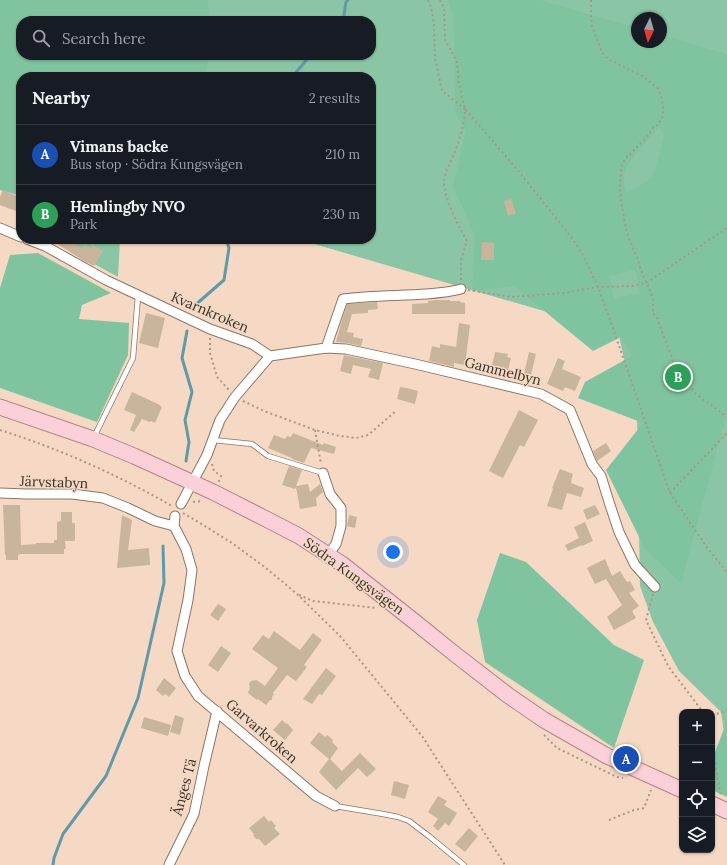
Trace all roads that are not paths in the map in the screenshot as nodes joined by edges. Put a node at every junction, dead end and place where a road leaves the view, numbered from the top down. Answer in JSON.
{"nodes":[{"id":1,"x":0,"y":228,"type":"edge"},
{"id":2,"x":16,"y":235,"type":"edge"},
{"id":3,"x":40,"y":244,"type":"edge"},
{"id":4,"x":461,"y":289,"type":"road end"},
{"id":5,"x":138,"y":296,"type":"junction"},
{"id":6,"x":326,"y":348,"type":"junction"},
{"id":7,"x":270,"y":356,"type":"junction"},
{"id":8,"x":0,"y":407,"type":"edge"},
{"id":9,"x":93,"y":439,"type":"junction"},
{"id":10,"x":213,"y":440,"type":"junction"},
{"id":11,"x":323,"y":473,"type":"joint"},
{"id":12,"x":192,"y":483,"type":"junction"},
{"id":13,"x":0,"y":494,"type":"edge"},
{"id":14,"x":174,"y":526,"type":"junction"},
{"id":15,"x":328,"y":555,"type":"junction"},
{"id":16,"x":655,"y":587,"type":"road end"},
{"id":17,"x":217,"y":712,"type":"junction"},
{"id":18,"x":679,"y":789,"type":"edge"},
{"id":19,"x":335,"y":806,"type":"joint"},
{"id":20,"x":168,"y":865,"type":"edge"},
{"id":21,"x":464,"y":865,"type":"edge"}],
"edges":[{"from":1,"to":2,"type":"street"},
{"from":3,"to":5,"type":"street","name":"Kvarnkroken"},
{"from":4,"to":6,"type":"street"},
{"from":5,"to":7,"type":"street","name":"Kvarnkroken"},
{"from":5,"to":9,"type":"lane"},
{"from":6,"to":7,"type":"street","name":"Gammelbyn"},
{"from":6,"to":16,"type":"street","name":"Gammelbyn"},
{"from":7,"to":10,"type":"street"},
{"from":8,"to":9,"type":"main road","name":"Södra Kungsvägen"},
{"from":9,"to":12,"type":"main road","name":"Södra Kungsvägen"},
{"from":10,"to":11,"type":"lane"},
{"from":10,"to":12,"type":"street"},
{"from":11,"to":15,"type":"street"},
{"from":12,"to":14,"type":"street"},
{"from":12,"to":15,"type":"main road","name":"Södra Kungsvägen"},
{"from":13,"to":14,"type":"street","name":"Järvstabyn"},
{"from":14,"to":17,"type":"street","name":"Garvarkroken"},
{"from":15,"to":18,"type":"main road","name":"Södra Kungsvägen"},
{"from":17,"to":19,"type":"street","name":"Garvarkroken"},
{"from":17,"to":20,"type":"street","name":"Änges Tä"},
{"from":19,"to":21,"type":"lane","name":"Garvarkroken"}]}
